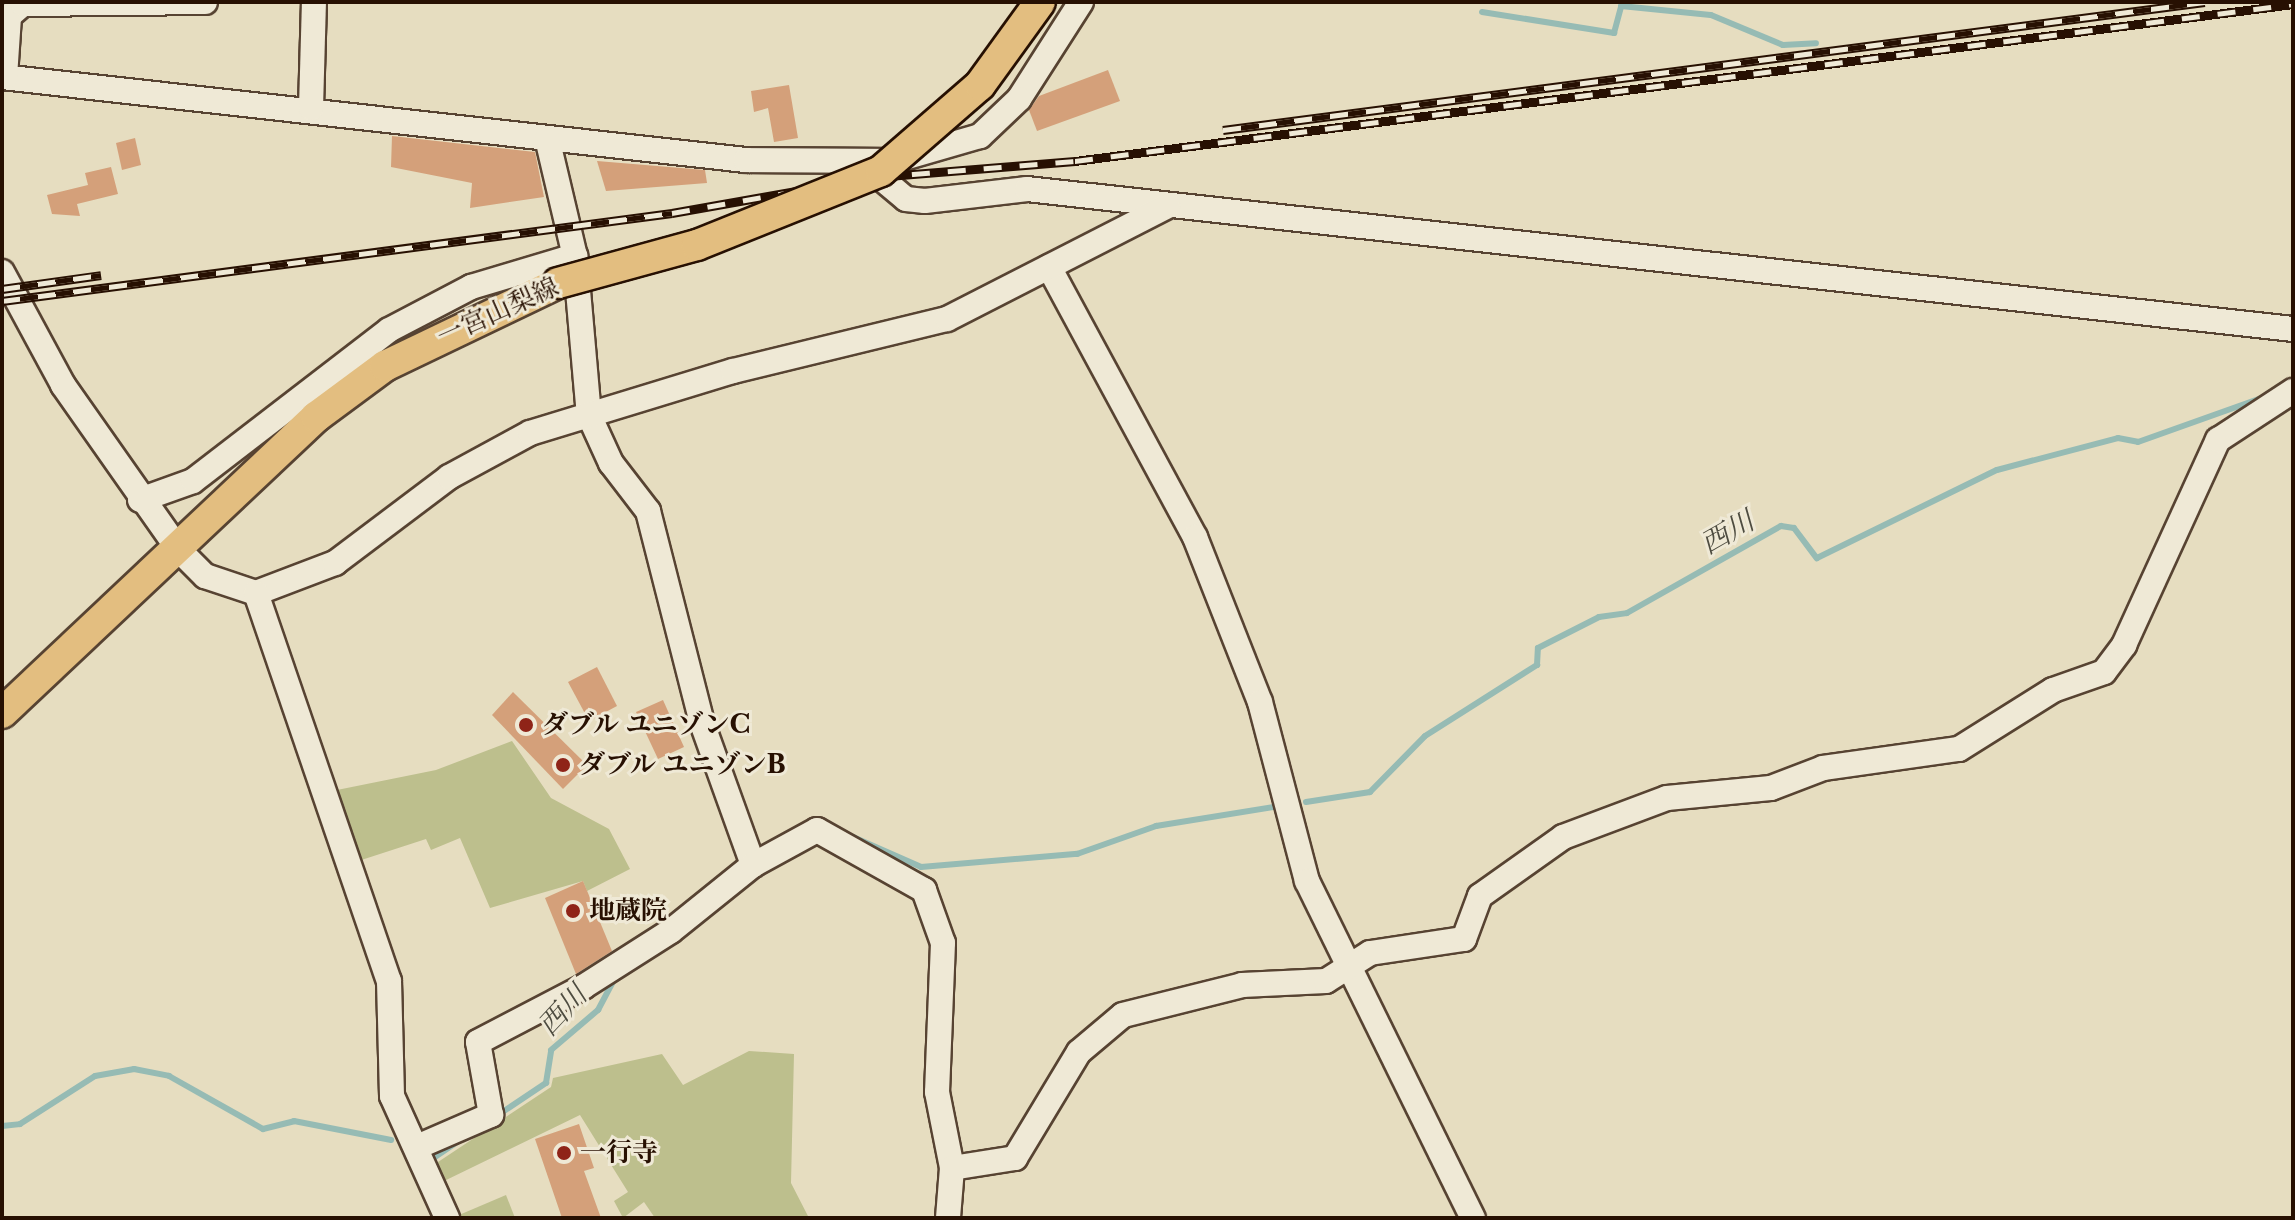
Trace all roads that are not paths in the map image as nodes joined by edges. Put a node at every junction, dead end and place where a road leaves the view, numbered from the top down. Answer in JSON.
{"nodes":[{"id":1,"x":205,"y":2,"type":"edge"},
{"id":2,"x":314,"y":2,"type":"edge"},
{"id":3,"x":1040,"y":2,"type":"edge"},
{"id":4,"x":1081,"y":2,"type":"edge"},
{"id":5,"x":4,"y":77,"type":"edge"},
{"id":6,"x":311,"y":108,"type":"junction"},
{"id":7,"x":547,"y":138,"type":"junction"},
{"id":8,"x":891,"y":161,"type":"junction"},
{"id":9,"x":1168,"y":206,"type":"junction"},
{"id":10,"x":575,"y":256,"type":"junction"},
{"id":11,"x":1049,"y":267,"type":"junction"},
{"id":12,"x":2,"y":272,"type":"edge"},
{"id":13,"x":2293,"y":329,"type":"edge"},
{"id":14,"x":2293,"y":391,"type":"edge"},
{"id":15,"x":589,"y":415,"type":"junction"},
{"id":16,"x":140,"y":500,"type":"junction"},
{"id":17,"x":179,"y":550,"type":"junction"},
{"id":18,"x":256,"y":593,"type":"junction"},
{"id":19,"x":2,"y":713,"type":"edge"},
{"id":20,"x":753,"y":865,"type":"junction"},
{"id":21,"x":1346,"y":968,"type":"junction"},
{"id":22,"x":417,"y":1147,"type":"junction"},
{"id":23,"x":952,"y":1168,"type":"junction"},
{"id":24,"x":447,"y":1218,"type":"edge"},
{"id":25,"x":948,"y":1218,"type":"edge"},
{"id":26,"x":1473,"y":1218,"type":"edge"}],
"edges":[{"from":1,"to":5,"type":"street"},
{"from":2,"to":6,"type":"street"},
{"from":3,"to":17,"type":"main road","name":"一宮山梨線","bridge":true},
{"from":4,"to":8,"type":"street"},
{"from":5,"to":6,"type":"street"},
{"from":6,"to":7,"type":"street"},
{"from":7,"to":8,"type":"street"},
{"from":7,"to":10,"type":"street"},
{"from":8,"to":9,"type":"street"},
{"from":9,"to":11,"type":"street"},
{"from":9,"to":13,"type":"street"},
{"from":10,"to":15,"type":"street"},
{"from":10,"to":16,"type":"street"},
{"from":11,"to":15,"type":"street"},
{"from":11,"to":21,"type":"street"},
{"from":12,"to":16,"type":"street"},
{"from":14,"to":21,"type":"street"},
{"from":15,"to":18,"type":"street"},
{"from":15,"to":20,"type":"street"},
{"from":16,"to":17,"type":"street"},
{"from":17,"to":18,"type":"street"},
{"from":17,"to":19,"type":"main road","name":"一宮山梨線"},
{"from":18,"to":22,"type":"street"},
{"from":20,"to":22,"type":"street"},
{"from":20,"to":23,"type":"street"},
{"from":21,"to":23,"type":"street"},
{"from":21,"to":26,"type":"street"},
{"from":22,"to":24,"type":"street"},
{"from":23,"to":25,"type":"street"}]}
